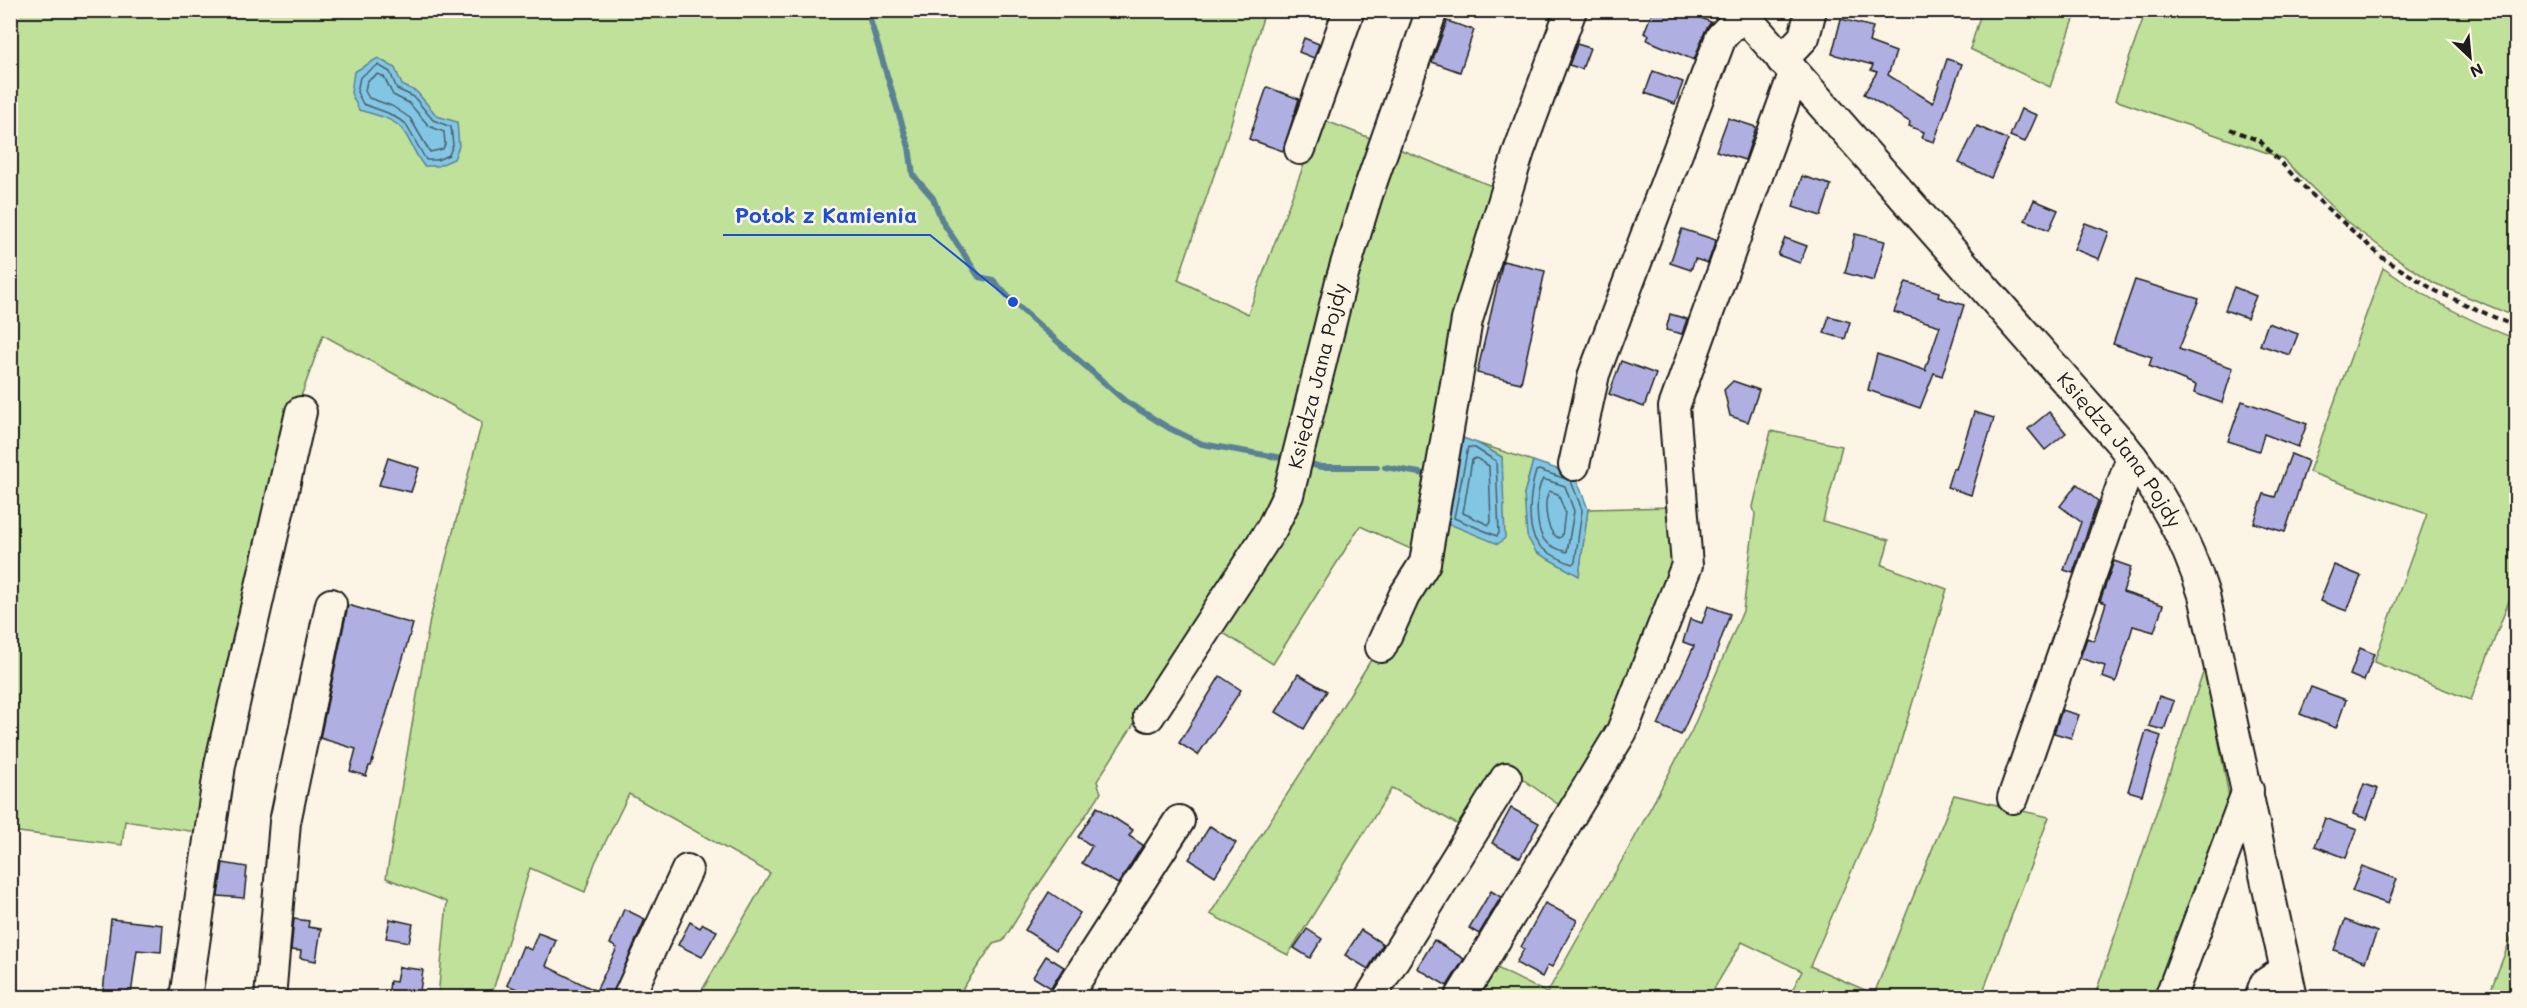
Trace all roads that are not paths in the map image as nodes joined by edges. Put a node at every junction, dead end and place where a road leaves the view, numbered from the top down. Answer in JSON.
{"nodes":[{"id":1,"x":1349,"y":10,"type":"edge"},
{"id":2,"x":1432,"y":10,"type":"edge"},
{"id":3,"x":1571,"y":10,"type":"edge"},
{"id":4,"x":1811,"y":10,"type":"edge"},
{"id":5,"x":1741,"y":13,"type":"edge"},
{"id":6,"x":1788,"y":67,"type":"junction"},
{"id":7,"x":1300,"y":149,"type":"dead end"},
{"id":8,"x":301,"y":411,"type":"dead end"},
{"id":9,"x":2132,"y":457,"type":"junction"},
{"id":10,"x":1574,"y":465,"type":"dead end"},
{"id":11,"x":331,"y":604,"type":"dead end"},
{"id":12,"x":1381,"y":647,"type":"dead end"},
{"id":13,"x":1149,"y":716,"type":"dead end"},
{"id":14,"x":1506,"y":778,"type":"dead end"},
{"id":15,"x":2248,"y":790,"type":"junction"},
{"id":16,"x":2013,"y":798,"type":"dead end"},
{"id":17,"x":1179,"y":821,"type":"dead end"},
{"id":18,"x":687,"y":870,"type":"dead end"},
{"id":19,"x":2289,"y":984,"type":"edge"},
{"id":20,"x":186,"y":998,"type":"edge"},
{"id":21,"x":270,"y":998,"type":"edge"},
{"id":22,"x":628,"y":998,"type":"edge"},
{"id":23,"x":1065,"y":998,"type":"edge"},
{"id":24,"x":1370,"y":998,"type":"edge"},
{"id":25,"x":1460,"y":998,"type":"edge"},
{"id":26,"x":2170,"y":998,"type":"edge"},
{"id":27,"x":2260,"y":998,"type":"edge"}],
"edges":[{"from":1,"to":7,"type":"street"},
{"from":2,"to":13,"type":"street","name":"Księdza Jana Pojdy"},
{"from":3,"to":12,"type":"street"},
{"from":4,"to":6,"type":"street"},
{"from":5,"to":6,"type":"street","name":"Księdza Jana Pojdy"},
{"from":5,"to":10,"type":"street"},
{"from":6,"to":9,"type":"street","name":"Księdza Jana Pojdy"},
{"from":6,"to":25,"type":"street"},
{"from":8,"to":20,"type":"street"},
{"from":9,"to":15,"type":"street","name":"Księdza Jana Pojdy"},
{"from":9,"to":16,"type":"street"},
{"from":11,"to":21,"type":"street"},
{"from":14,"to":24,"type":"street"},
{"from":15,"to":19,"type":"street","name":"Księdza Jana Pojdy"},
{"from":15,"to":26,"type":"street"},
{"from":17,"to":23,"type":"street"},
{"from":18,"to":22,"type":"street"},
{"from":19,"to":27,"type":"street"}]}
